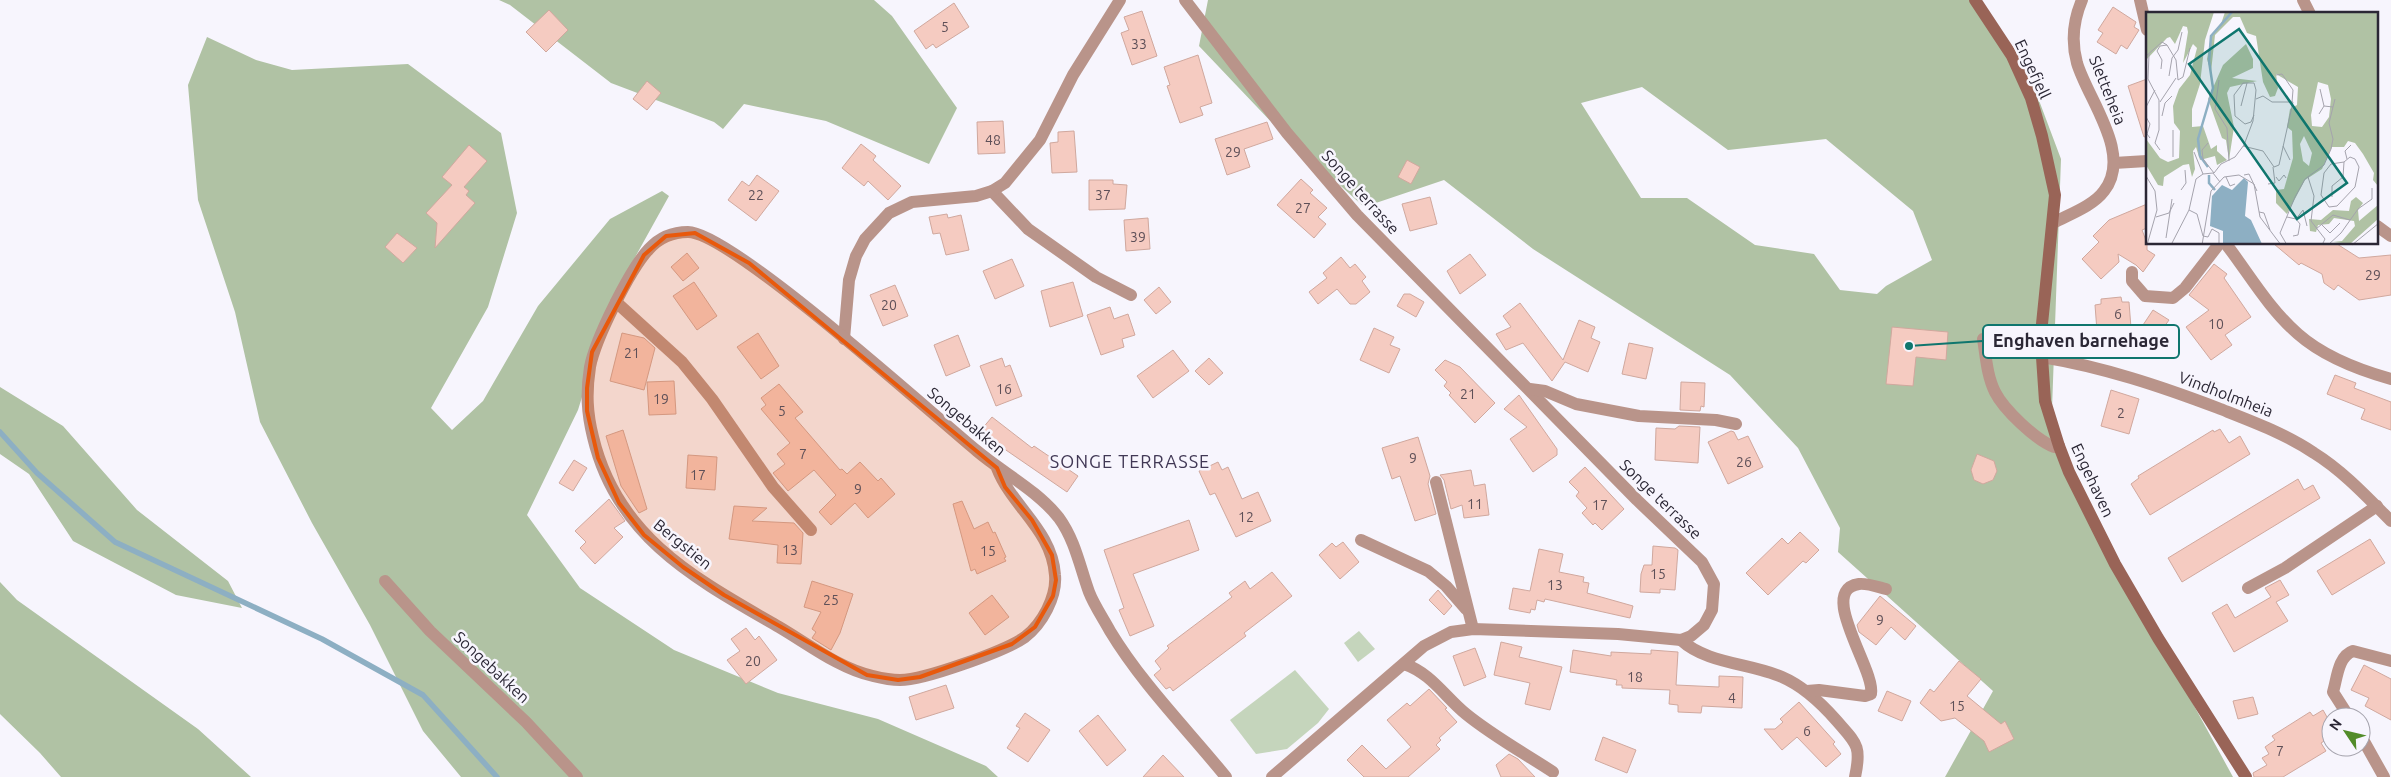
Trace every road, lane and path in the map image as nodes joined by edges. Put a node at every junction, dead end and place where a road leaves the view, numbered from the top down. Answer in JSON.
{"nodes":[{"id":1,"x":1120,"y":0,"type":"edge"},
{"id":2,"x":1185,"y":0,"type":"edge"},
{"id":3,"x":1975,"y":0,"type":"edge"},
{"id":4,"x":2082,"y":0,"type":"edge"},
{"id":5,"x":2140,"y":0,"type":"edge"},
{"id":6,"x":2303,"y":0,"type":"edge"},
{"id":7,"x":2309,"y":12,"type":"edge"},
{"id":8,"x":2146,"y":26,"type":"edge"},
{"id":9,"x":2047,"y":159,"type":"joint"},
{"id":10,"x":2146,"y":161,"type":"edge"},
{"id":11,"x":2114,"y":162,"type":"junction"},
{"id":12,"x":992,"y":191,"type":"junction"},
{"id":13,"x":2053,"y":223,"type":"junction"},
{"id":14,"x":2378,"y":227,"type":"edge"},
{"id":15,"x":2391,"y":236,"type":"edge"},
{"id":16,"x":2218,"y":245,"type":"edge"},
{"id":17,"x":2227,"y":245,"type":"edge"},
{"id":18,"x":2132,"y":272,"type":"dead end"},
{"id":19,"x":1130,"y":295,"type":"dead end"},
{"id":20,"x":616,"y":302,"type":"junction"},
{"id":21,"x":844,"y":339,"type":"junction"},
{"id":22,"x":1983,"y":340,"type":"dead end"},
{"id":23,"x":2042,"y":357,"type":"junction"},
{"id":24,"x":2391,"y":379,"type":"edge"},
{"id":25,"x":1530,"y":390,"type":"junction"},
{"id":26,"x":1736,"y":424,"type":"dead end"},
{"id":27,"x":2059,"y":446,"type":"junction"},
{"id":28,"x":997,"y":468,"type":"junction"},
{"id":29,"x":1436,"y":482,"type":"dead end"},
{"id":30,"x":2377,"y":506,"type":"junction"},
{"id":31,"x":2391,"y":521,"type":"edge"},
{"id":32,"x":811,"y":530,"type":"dead end"},
{"id":33,"x":1361,"y":540,"type":"dead end"},
{"id":34,"x":385,"y":581,"type":"dead end"},
{"id":35,"x":2248,"y":588,"type":"dead end"},
{"id":36,"x":1886,"y":589,"type":"dead end"},
{"id":37,"x":1468,"y":611,"type":"junction"},
{"id":38,"x":1473,"y":629,"type":"junction"},
{"id":39,"x":1681,"y":640,"type":"junction"},
{"id":40,"x":2391,"y":661,"type":"edge"},
{"id":41,"x":1404,"y":664,"type":"junction"},
{"id":42,"x":1806,"y":691,"type":"junction"},
{"id":43,"x":2343,"y":707,"type":"edge"},
{"id":44,"x":2371,"y":754,"type":"edge"},
{"id":45,"x":1553,"y":772,"type":"dead end"},
{"id":46,"x":576,"y":777,"type":"edge"},
{"id":47,"x":1226,"y":777,"type":"edge"},
{"id":48,"x":1272,"y":777,"type":"edge"},
{"id":49,"x":1855,"y":777,"type":"edge"},
{"id":50,"x":2246,"y":777,"type":"edge"},
{"id":51,"x":2384,"y":777,"type":"edge"}],
"edges":[{"from":1,"to":12,"type":"street"},
{"from":2,"to":25,"type":"street","name":"Songe terrasse"},
{"from":3,"to":9,"type":"street","name":"Engefjell"},
{"from":4,"to":11,"type":"street","name":"Sletteheia"},
{"from":5,"to":8,"type":"street"},
{"from":6,"to":7,"type":"street"},
{"from":9,"to":13,"type":"street","name":"Engehaven"},
{"from":10,"to":11,"type":"street"},
{"from":11,"to":13,"type":"street","name":"Sletteheia"},
{"from":12,"to":19,"type":"street"},
{"from":12,"to":21,"type":"street"},
{"from":13,"to":23,"type":"street","name":"Engehaven"},
{"from":14,"to":15,"type":"street"},
{"from":16,"to":18,"type":"street"},
{"from":17,"to":24,"type":"street"},
{"from":20,"to":21,"type":"street","name":"Songebakken"},
{"from":20,"to":28,"type":"street","name":"Bergstien"},
{"from":20,"to":32,"type":"street"},
{"from":21,"to":28,"type":"street","name":"Songebakken"},
{"from":22,"to":27,"type":"street"},
{"from":23,"to":27,"type":"street","name":"Engehaven"},
{"from":23,"to":30,"type":"street","name":"Vindholmheia"},
{"from":25,"to":26,"type":"street"},
{"from":25,"to":39,"type":"street","name":"Songe terrasse"},
{"from":27,"to":50,"type":"street","name":"Engehaven"},
{"from":28,"to":47,"type":"street","name":"Songebakken"},
{"from":29,"to":37,"type":"street"},
{"from":30,"to":31,"type":"street","name":"Vindholmheia"},
{"from":30,"to":35,"type":"street"},
{"from":33,"to":37,"type":"street"},
{"from":34,"to":46,"type":"street","name":"Songebakken"},
{"from":36,"to":42,"type":"street"},
{"from":37,"to":38,"type":"street"},
{"from":38,"to":39,"type":"street"},
{"from":38,"to":41,"type":"street"},
{"from":39,"to":42,"type":"street"},
{"from":40,"to":43,"type":"street"},
{"from":41,"to":45,"type":"street"},
{"from":41,"to":48,"type":"street"},
{"from":42,"to":49,"type":"street"},
{"from":44,"to":51,"type":"street"}]}
